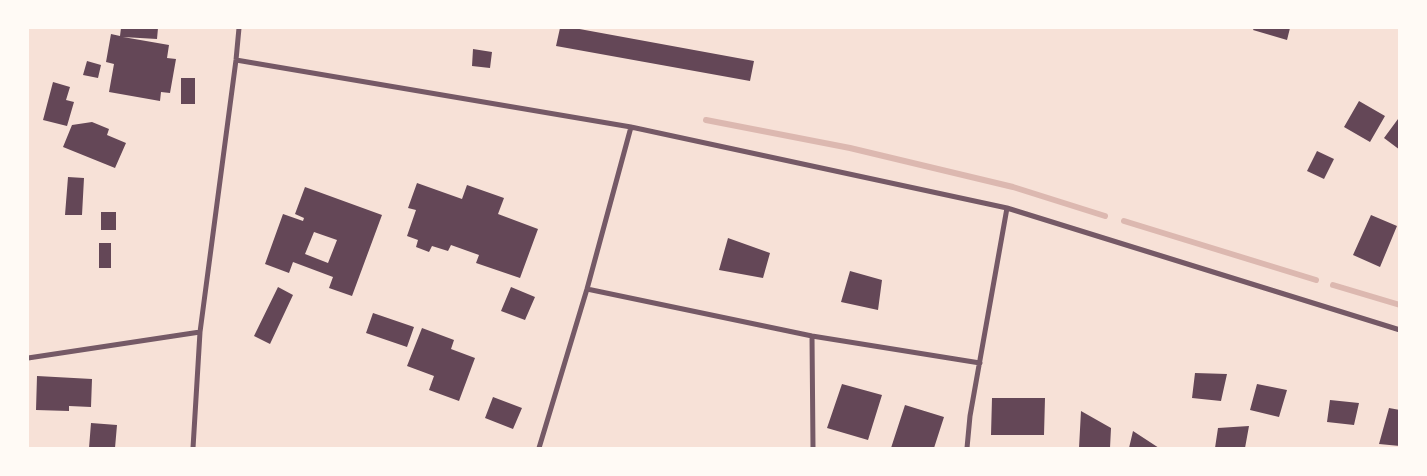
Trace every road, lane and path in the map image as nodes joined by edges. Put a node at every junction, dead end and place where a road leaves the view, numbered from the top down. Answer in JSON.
{"nodes":[{"id":1,"x":239,"y":28,"type":"edge"},
{"id":2,"x":236,"y":60,"type":"junction"},
{"id":3,"x":631,"y":127,"type":"junction"},
{"id":4,"x":1007,"y":208,"type":"junction"},
{"id":5,"x":587,"y":289,"type":"junction"},
{"id":6,"x":1400,"y":330,"type":"edge"},
{"id":7,"x":200,"y":332,"type":"junction"},
{"id":8,"x":812,"y":336,"type":"junction"},
{"id":9,"x":28,"y":358,"type":"edge"},
{"id":10,"x":980,"y":363,"type":"junction"},
{"id":11,"x":193,"y":448,"type":"edge"},
{"id":12,"x":539,"y":448,"type":"edge"},
{"id":13,"x":813,"y":448,"type":"edge"},
{"id":14,"x":967,"y":448,"type":"edge"}],
"edges":[{"from":1,"to":2,"type":"street"},
{"from":2,"to":3,"type":"street"},
{"from":2,"to":7,"type":"street"},
{"from":3,"to":4,"type":"street"},
{"from":3,"to":5,"type":"street"},
{"from":4,"to":6,"type":"street"},
{"from":4,"to":10,"type":"street"},
{"from":5,"to":8,"type":"street"},
{"from":5,"to":12,"type":"street"},
{"from":7,"to":9,"type":"street"},
{"from":7,"to":11,"type":"street"},
{"from":8,"to":10,"type":"street"},
{"from":8,"to":13,"type":"street"},
{"from":10,"to":14,"type":"street"}]}
